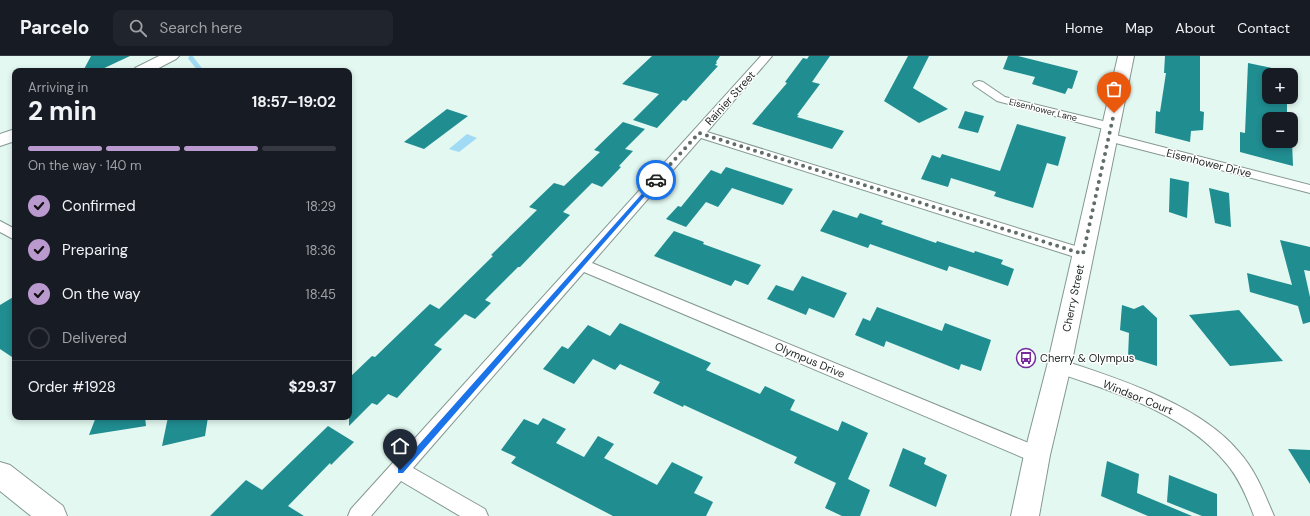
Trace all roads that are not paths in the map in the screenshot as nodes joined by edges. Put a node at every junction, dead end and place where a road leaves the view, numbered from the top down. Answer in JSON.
{"nodes":[{"id":1,"x":170,"y":56,"type":"edge"},
{"id":2,"x":767,"y":56,"type":"edge"},
{"id":3,"x":1126,"y":56,"type":"edge"},
{"id":4,"x":147,"y":68,"type":"edge"},
{"id":5,"x":979,"y":84,"type":"dead end"},
{"id":6,"x":1110,"y":132,"type":"junction"},
{"id":7,"x":699,"y":133,"type":"junction"},
{"id":8,"x":12,"y":136,"type":"edge"},
{"id":9,"x":0,"y":142,"type":"edge"},
{"id":10,"x":1310,"y":189,"type":"edge"},
{"id":11,"x":0,"y":226,"type":"edge"},
{"id":12,"x":12,"y":233,"type":"edge"},
{"id":13,"x":1083,"y":254,"type":"junction"},
{"id":14,"x":582,"y":266,"type":"junction"},
{"id":15,"x":1059,"y":366,"type":"junction"},
{"id":16,"x":1037,"y":456,"type":"junction"},
{"id":17,"x":400,"y":470,"type":"junction"},
{"id":18,"x":0,"y":474,"type":"edge"},
{"id":19,"x":53,"y":516,"type":"edge"},
{"id":20,"x":358,"y":516,"type":"edge"},
{"id":21,"x":478,"y":516,"type":"edge"},
{"id":22,"x":1025,"y":516,"type":"edge"},
{"id":23,"x":1264,"y":516,"type":"edge"}],
"edges":[{"from":1,"to":4,"type":"main road"},
{"from":2,"to":7,"type":"street","name":"Rainier Street"},
{"from":3,"to":6,"type":"main road","name":"Cherry Street"},
{"from":5,"to":6,"type":"street","name":"Eisenhower Lane"},
{"from":6,"to":10,"type":"street","name":"Eisenhower Drive"},
{"from":6,"to":13,"type":"main road","name":"Cherry Street"},
{"from":7,"to":13,"type":"street"},
{"from":7,"to":14,"type":"street","name":"Rainier Street"},
{"from":8,"to":9,"type":"main road"},
{"from":11,"to":12,"type":"street"},
{"from":13,"to":15,"type":"main road","name":"Cherry Street"},
{"from":14,"to":16,"type":"street","name":"Olympus Drive"},
{"from":14,"to":17,"type":"street","name":"Rainier Street"},
{"from":15,"to":16,"type":"main road","name":"Cherry Street"},
{"from":15,"to":23,"type":"street","name":"Windsor Court"},
{"from":16,"to":22,"type":"main road","name":"Cherry Street"},
{"from":17,"to":20,"type":"street","name":"Rainier Street"},
{"from":17,"to":21,"type":"street"},
{"from":18,"to":19,"type":"main road"}]}
